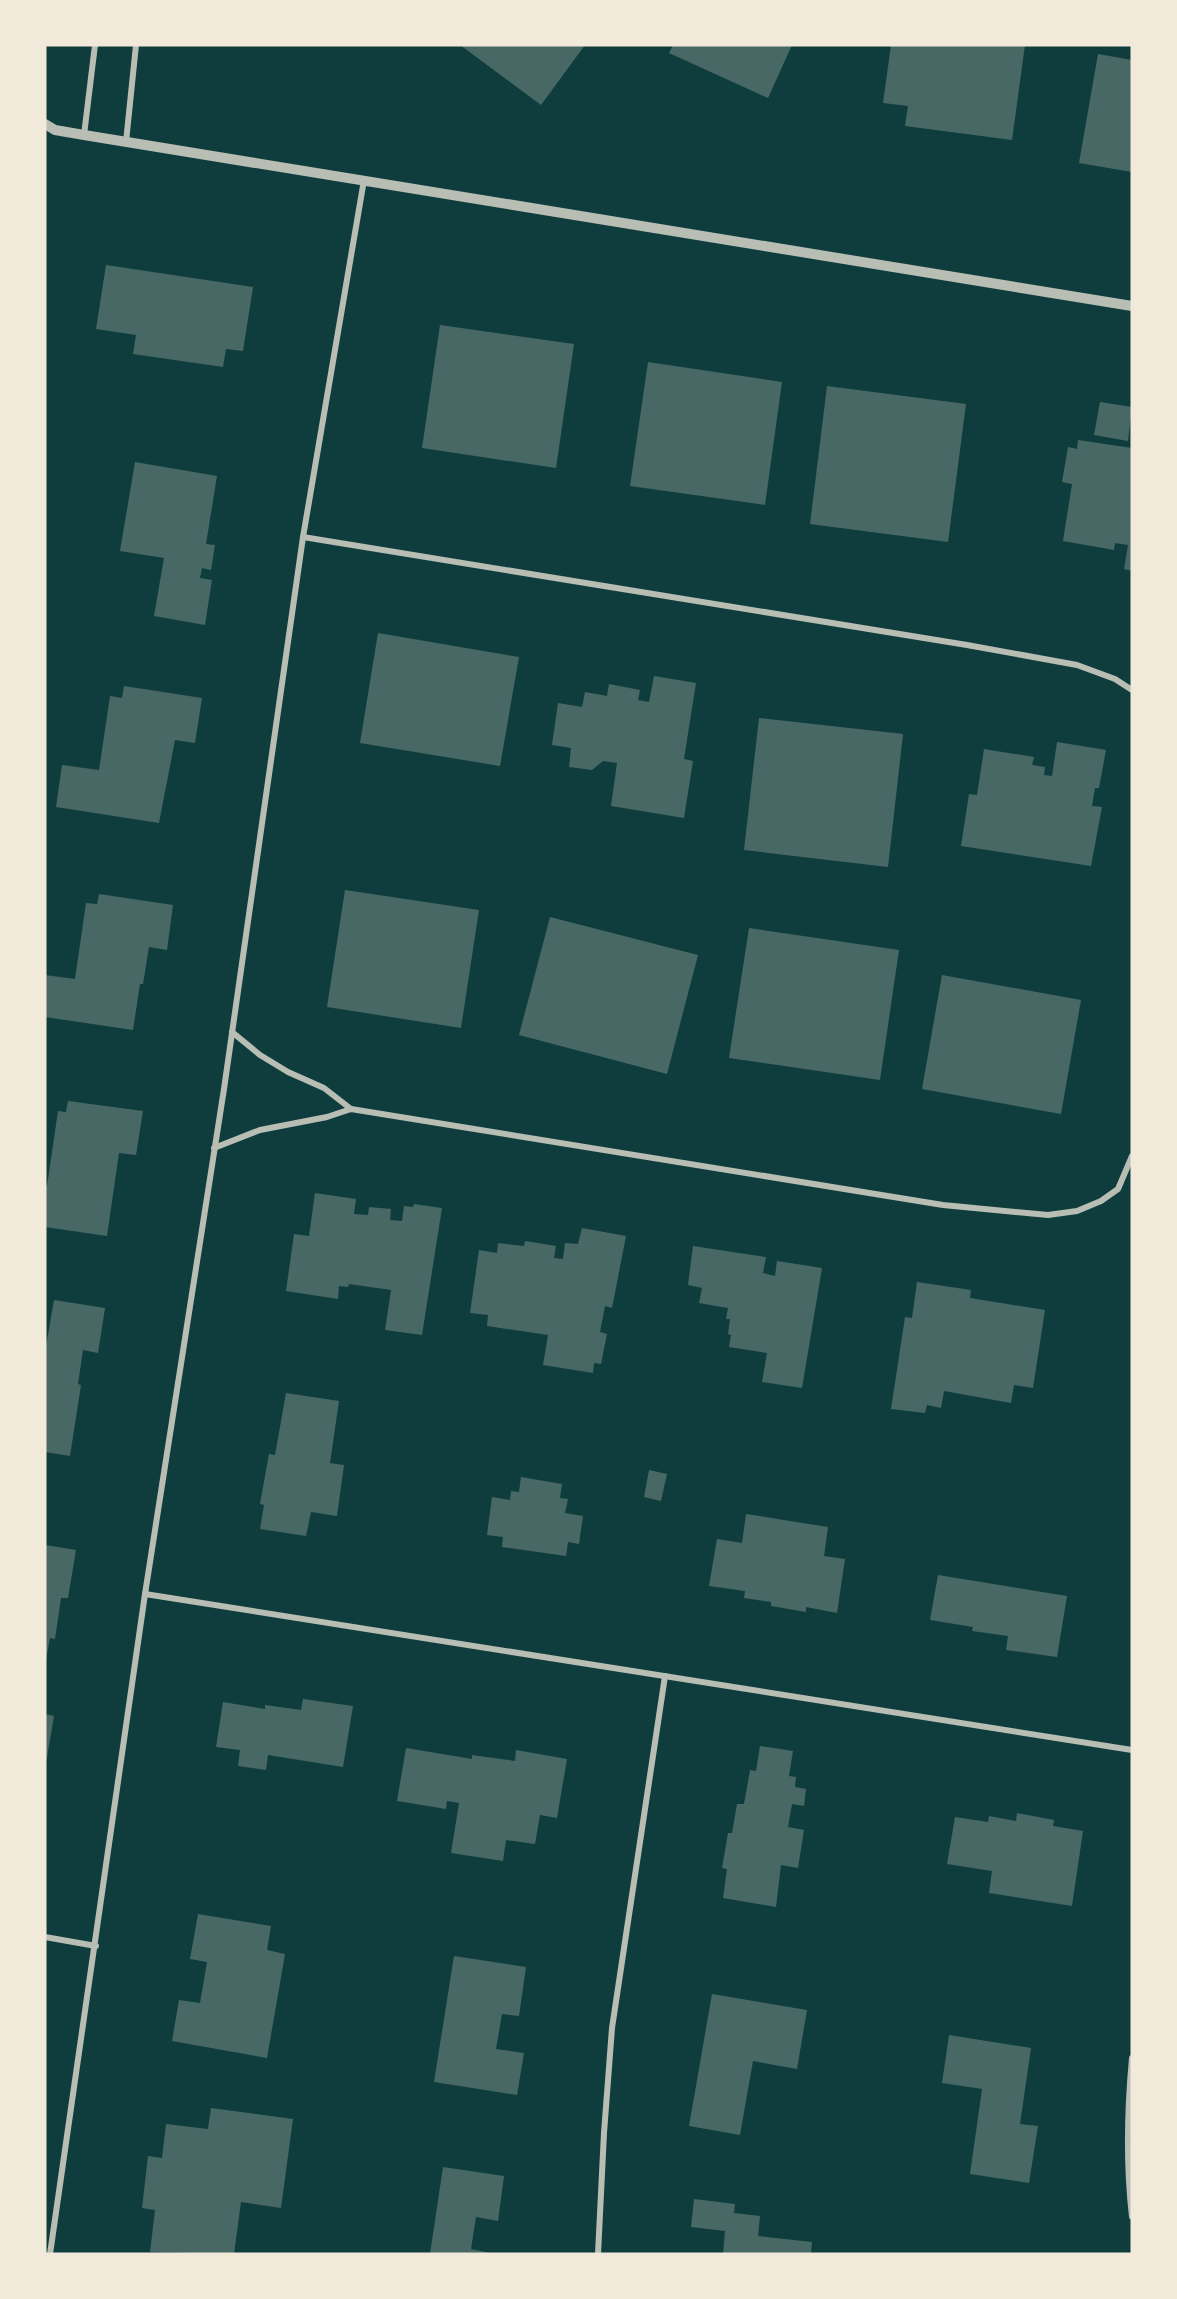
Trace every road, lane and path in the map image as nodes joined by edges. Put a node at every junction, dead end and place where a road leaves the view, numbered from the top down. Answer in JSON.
{"nodes":[{"id":1,"x":95,"y":45,"type":"edge"},
{"id":2,"x":136,"y":45,"type":"edge"},
{"id":3,"x":48,"y":129,"type":"edge"},
{"id":4,"x":84,"y":135,"type":"junction"},
{"id":5,"x":126,"y":142,"type":"junction"},
{"id":6,"x":364,"y":180,"type":"junction"},
{"id":7,"x":1132,"y":306,"type":"edge"},
{"id":8,"x":303,"y":537,"type":"junction"},
{"id":9,"x":1132,"y":690,"type":"edge"},
{"id":10,"x":232,"y":1032,"type":"junction"},
{"id":11,"x":351,"y":1109,"type":"junction"},
{"id":12,"x":214,"y":1148,"type":"junction"},
{"id":13,"x":1132,"y":1156,"type":"edge"},
{"id":14,"x":145,"y":1594,"type":"junction"},
{"id":15,"x":664,"y":1676,"type":"junction"},
{"id":16,"x":1132,"y":1750,"type":"edge"},
{"id":17,"x":45,"y":1937,"type":"edge"},
{"id":18,"x":96,"y":1946,"type":"junction"},
{"id":19,"x":1132,"y":2058,"type":"edge"},
{"id":20,"x":1132,"y":2217,"type":"edge"},
{"id":21,"x":50,"y":2254,"type":"edge"},
{"id":22,"x":598,"y":2254,"type":"edge"}],
"edges":[{"from":1,"to":4,"type":"street"},
{"from":2,"to":5,"type":"street"},
{"from":3,"to":4,"type":"street"},
{"from":4,"to":5,"type":"street"},
{"from":5,"to":6,"type":"street"},
{"from":6,"to":7,"type":"street"},
{"from":6,"to":8,"type":"street"},
{"from":8,"to":9,"type":"street"},
{"from":8,"to":10,"type":"street"},
{"from":10,"to":11,"type":"street"},
{"from":10,"to":12,"type":"street"},
{"from":11,"to":12,"type":"street"},
{"from":11,"to":13,"type":"street"},
{"from":12,"to":14,"type":"street"},
{"from":14,"to":15,"type":"street"},
{"from":14,"to":18,"type":"street"},
{"from":15,"to":16,"type":"street"},
{"from":15,"to":22,"type":"street"},
{"from":17,"to":18,"type":"street"},
{"from":18,"to":21,"type":"street"},
{"from":19,"to":20,"type":"street"}]}
